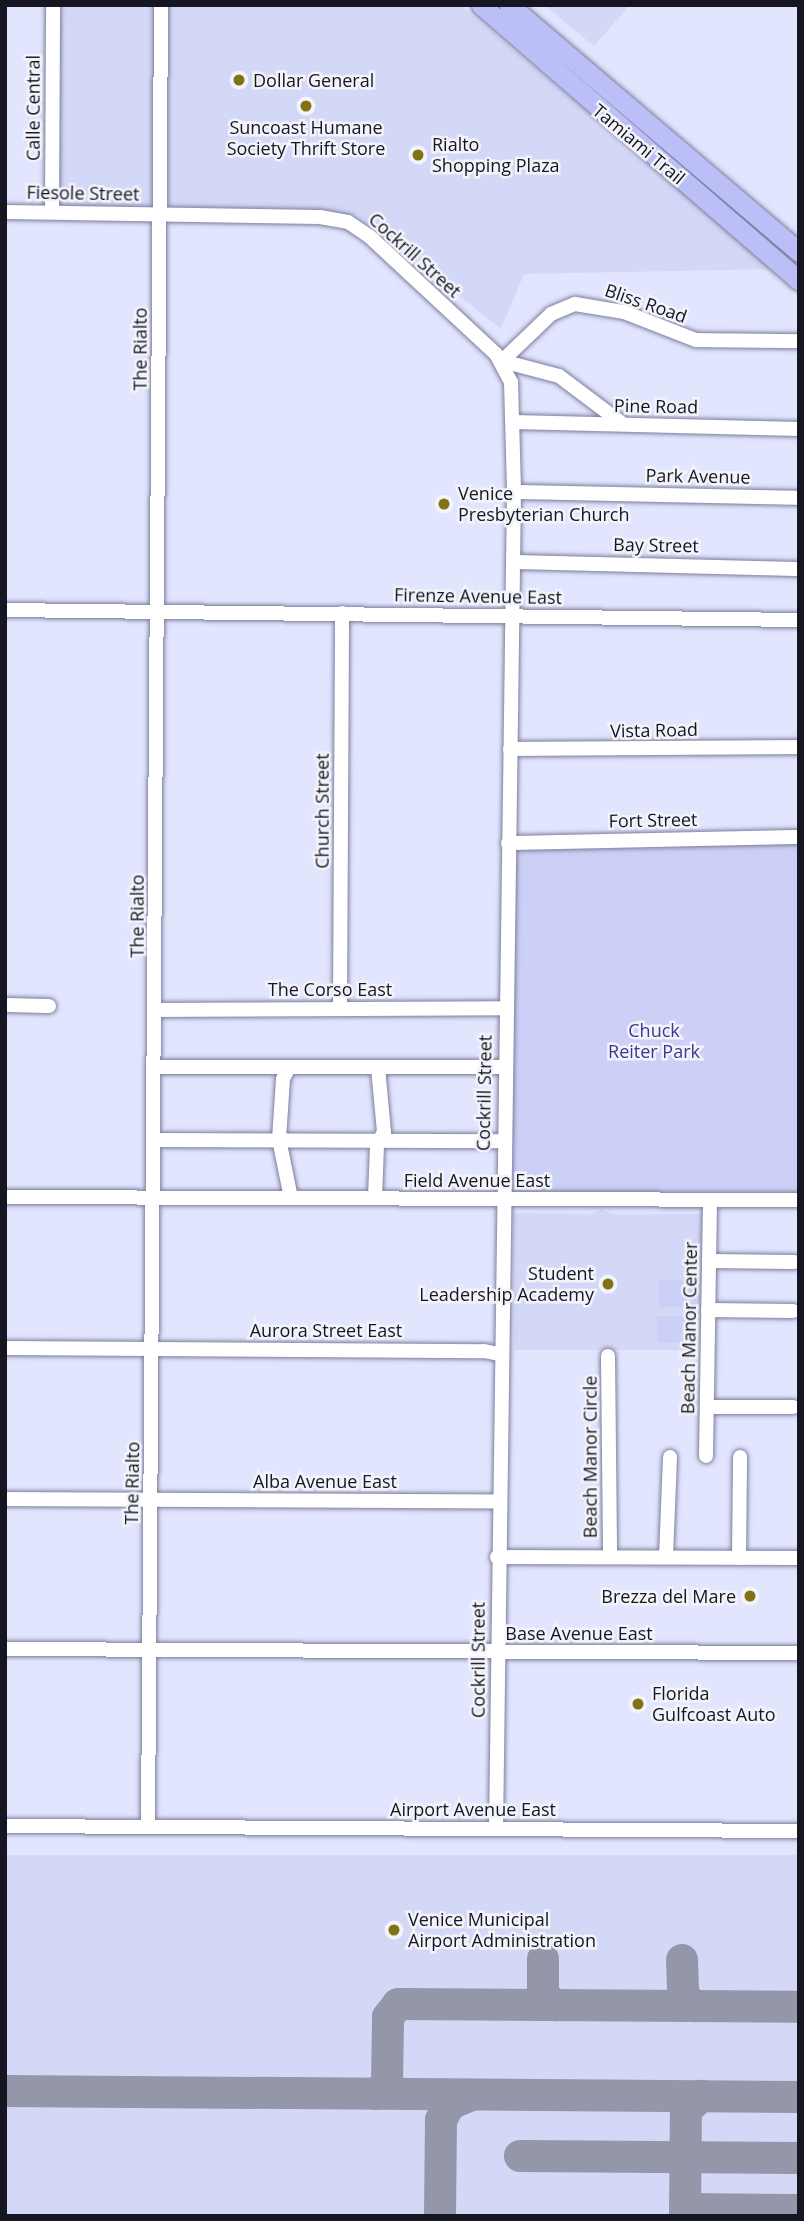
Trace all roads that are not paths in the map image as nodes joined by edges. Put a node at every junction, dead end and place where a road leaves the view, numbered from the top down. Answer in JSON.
{"nodes":[{"id":1,"x":53,"y":5,"type":"edge"},
{"id":2,"x":161,"y":5,"type":"edge"},
{"id":3,"x":481,"y":5,"type":"edge"},
{"id":4,"x":509,"y":5,"type":"edge"},
{"id":5,"x":5,"y":212,"type":"edge"},
{"id":6,"x":52,"y":212,"type":"junction"},
{"id":7,"x":160,"y":214,"type":"junction"},
{"id":8,"x":799,"y":252,"type":"edge"},
{"id":9,"x":799,"y":280,"type":"edge"},
{"id":10,"x":799,"y":341,"type":"edge"},
{"id":11,"x":502,"y":361,"type":"junction"},
{"id":12,"x":513,"y":422,"type":"junction"},
{"id":13,"x":623,"y":424,"type":"junction"},
{"id":14,"x":799,"y":429,"type":"edge"},
{"id":15,"x":514,"y":492,"type":"junction"},
{"id":16,"x":799,"y":498,"type":"edge"},
{"id":17,"x":513,"y":562,"type":"junction"},
{"id":18,"x":799,"y":569,"type":"edge"},
{"id":19,"x":5,"y":610,"type":"edge"},
{"id":20,"x":157,"y":611,"type":"junction"},
{"id":21,"x":342,"y":613,"type":"junction"},
{"id":22,"x":512,"y":615,"type":"junction"},
{"id":23,"x":799,"y":620,"type":"edge"},
{"id":24,"x":799,"y":747,"type":"edge"},
{"id":25,"x":510,"y":749,"type":"junction"},
{"id":26,"x":799,"y":837,"type":"edge"},
{"id":27,"x":508,"y":843,"type":"junction"},
{"id":28,"x":5,"y":1005,"type":"edge"},
{"id":29,"x":49,"y":1006,"type":"dead end"},
{"id":30,"x":504,"y":1008,"type":"junction"},
{"id":31,"x":340,"y":1009,"type":"junction"},
{"id":32,"x":156,"y":1010,"type":"junction"},
{"id":33,"x":155,"y":1067,"type":"junction"},
{"id":34,"x":289,"y":1067,"type":"junction"},
{"id":35,"x":378,"y":1067,"type":"junction"},
{"id":36,"x":504,"y":1067,"type":"junction"},
{"id":37,"x":279,"y":1139,"type":"junction"},
{"id":38,"x":154,"y":1140,"type":"junction"},
{"id":39,"x":379,"y":1141,"type":"junction"},
{"id":40,"x":503,"y":1141,"type":"junction"},
{"id":41,"x":5,"y":1197,"type":"edge"},
{"id":42,"x":155,"y":1198,"type":"junction"},
{"id":43,"x":291,"y":1198,"type":"junction"},
{"id":44,"x":375,"y":1198,"type":"junction"},
{"id":45,"x":502,"y":1200,"type":"junction"},
{"id":46,"x":710,"y":1200,"type":"junction"},
{"id":47,"x":799,"y":1200,"type":"edge"},
{"id":48,"x":709,"y":1261,"type":"junction"},
{"id":49,"x":794,"y":1262,"type":"dead end"},
{"id":50,"x":708,"y":1310,"type":"junction"},
{"id":51,"x":793,"y":1311,"type":"dead end"},
{"id":52,"x":5,"y":1348,"type":"edge"},
{"id":53,"x":153,"y":1349,"type":"junction"},
{"id":54,"x":499,"y":1354,"type":"junction"},
{"id":55,"x":608,"y":1356,"type":"dead end"},
{"id":56,"x":707,"y":1407,"type":"junction"},
{"id":57,"x":793,"y":1408,"type":"dead end"},
{"id":58,"x":706,"y":1456,"type":"dead end"},
{"id":59,"x":670,"y":1457,"type":"dead end"},
{"id":60,"x":740,"y":1457,"type":"dead end"},
{"id":61,"x":5,"y":1499,"type":"edge"},
{"id":62,"x":151,"y":1499,"type":"junction"},
{"id":63,"x":498,"y":1502,"type":"junction"},
{"id":64,"x":497,"y":1557,"type":"junction"},
{"id":65,"x":610,"y":1557,"type":"junction"},
{"id":66,"x":666,"y":1557,"type":"junction"},
{"id":67,"x":739,"y":1558,"type":"junction"},
{"id":68,"x":799,"y":1558,"type":"edge"},
{"id":69,"x":5,"y":1649,"type":"edge"},
{"id":70,"x":149,"y":1650,"type":"junction"},
{"id":71,"x":497,"y":1651,"type":"junction"},
{"id":72,"x":799,"y":1653,"type":"edge"},
{"id":73,"x":5,"y":1826,"type":"edge"},
{"id":74,"x":148,"y":1827,"type":"junction"},
{"id":75,"x":496,"y":1828,"type":"junction"},
{"id":76,"x":799,"y":1831,"type":"edge"}],
"edges":[{"from":1,"to":6,"type":"street","name":"Calle Central"},
{"from":2,"to":7,"type":"street","name":"The Rialto"},
{"from":3,"to":9,"type":"main road","name":"Tamiami Trail"},
{"from":4,"to":8,"type":"main road","name":"Tamiami Trail"},
{"from":5,"to":6,"type":"street","name":"Fiesole Street"},
{"from":6,"to":7,"type":"street","name":"Fiesole Street"},
{"from":7,"to":11,"type":"street","name":"Cockrill Street"},
{"from":7,"to":20,"type":"street","name":"The Rialto"},
{"from":10,"to":11,"type":"street","name":"Bliss Road"},
{"from":11,"to":12,"type":"street","name":"Cockrill Street"},
{"from":11,"to":13,"type":"street","name":"Cockrill Street"},
{"from":12,"to":13,"type":"street","name":"Pine Road"},
{"from":12,"to":15,"type":"street","name":"Cockrill Street"},
{"from":13,"to":14,"type":"street","name":"Pine Road"},
{"from":15,"to":16,"type":"street","name":"Park Avenue"},
{"from":15,"to":17,"type":"street","name":"Cockrill Street"},
{"from":17,"to":18,"type":"street","name":"Bay Street"},
{"from":17,"to":22,"type":"street","name":"Cockrill Street"},
{"from":19,"to":20,"type":"street","name":"Firenze Avenue East"},
{"from":20,"to":21,"type":"street","name":"Firenze Avenue East"},
{"from":20,"to":32,"type":"street","name":"The Rialto"},
{"from":21,"to":22,"type":"street","name":"Firenze Avenue East"},
{"from":21,"to":31,"type":"street","name":"Church Street"},
{"from":22,"to":23,"type":"street","name":"Firenze Avenue East"},
{"from":22,"to":25,"type":"street","name":"Cockrill Street"},
{"from":24,"to":25,"type":"street","name":"Vista Road"},
{"from":25,"to":27,"type":"street","name":"Cockrill Street"},
{"from":26,"to":27,"type":"street","name":"Fort Street"},
{"from":27,"to":30,"type":"street","name":"Cockrill Street"},
{"from":28,"to":29,"type":"street"},
{"from":30,"to":31,"type":"street","name":"The Corso East"},
{"from":30,"to":36,"type":"street","name":"Cockrill Street"},
{"from":31,"to":32,"type":"street","name":"The Corso East"},
{"from":32,"to":33,"type":"street","name":"The Rialto"},
{"from":33,"to":34,"type":"street"},
{"from":33,"to":38,"type":"street","name":"The Rialto"},
{"from":34,"to":35,"type":"street"},
{"from":34,"to":37,"type":"street"},
{"from":35,"to":36,"type":"street"},
{"from":35,"to":39,"type":"street"},
{"from":36,"to":40,"type":"street","name":"Cockrill Street"},
{"from":37,"to":38,"type":"street"},
{"from":37,"to":39,"type":"street"},
{"from":37,"to":43,"type":"street"},
{"from":38,"to":42,"type":"street","name":"The Rialto"},
{"from":39,"to":40,"type":"street"},
{"from":39,"to":44,"type":"street"},
{"from":40,"to":45,"type":"street","name":"Cockrill Street"},
{"from":41,"to":42,"type":"street","name":"Field Avenue East"},
{"from":42,"to":43,"type":"street","name":"Field Avenue East"},
{"from":42,"to":53,"type":"street","name":"The Rialto"},
{"from":43,"to":44,"type":"street","name":"Field Avenue East"},
{"from":44,"to":45,"type":"street","name":"Field Avenue East"},
{"from":45,"to":46,"type":"street","name":"Field Avenue East"},
{"from":45,"to":54,"type":"street","name":"Cockrill Street"},
{"from":46,"to":47,"type":"street","name":"Field Avenue East"},
{"from":46,"to":48,"type":"street","name":"Beach Manor Center"},
{"from":48,"to":49,"type":"street"},
{"from":48,"to":50,"type":"street","name":"Beach Manor Center"},
{"from":50,"to":51,"type":"street"},
{"from":50,"to":56,"type":"street","name":"Beach Manor Center"},
{"from":52,"to":53,"type":"street","name":"Aurora Street East"},
{"from":53,"to":54,"type":"street","name":"Aurora Street East"},
{"from":53,"to":62,"type":"street","name":"The Rialto"},
{"from":54,"to":63,"type":"street","name":"Cockrill Street"},
{"from":55,"to":65,"type":"street","name":"Beach Manor Circle"},
{"from":56,"to":57,"type":"street"},
{"from":56,"to":58,"type":"street","name":"Beach Manor Center"},
{"from":59,"to":66,"type":"street"},
{"from":60,"to":67,"type":"street"},
{"from":61,"to":62,"type":"street","name":"Alba Avenue East"},
{"from":62,"to":63,"type":"street","name":"Alba Avenue East"},
{"from":62,"to":70,"type":"street","name":"The Rialto"},
{"from":63,"to":64,"type":"street","name":"Cockrill Street"},
{"from":64,"to":65,"type":"street"},
{"from":64,"to":71,"type":"street","name":"Cockrill Street"},
{"from":65,"to":66,"type":"street"},
{"from":66,"to":67,"type":"street"},
{"from":67,"to":68,"type":"street"},
{"from":69,"to":70,"type":"street","name":"Base Avenue East"},
{"from":70,"to":71,"type":"street","name":"Base Avenue East"},
{"from":70,"to":74,"type":"street","name":"The Rialto"},
{"from":71,"to":72,"type":"street","name":"Base Avenue East"},
{"from":71,"to":75,"type":"street","name":"Cockrill Street"},
{"from":73,"to":74,"type":"street","name":"Airport Avenue East"},
{"from":74,"to":75,"type":"street","name":"Airport Avenue East"},
{"from":75,"to":76,"type":"street","name":"Airport Avenue East"}]}
